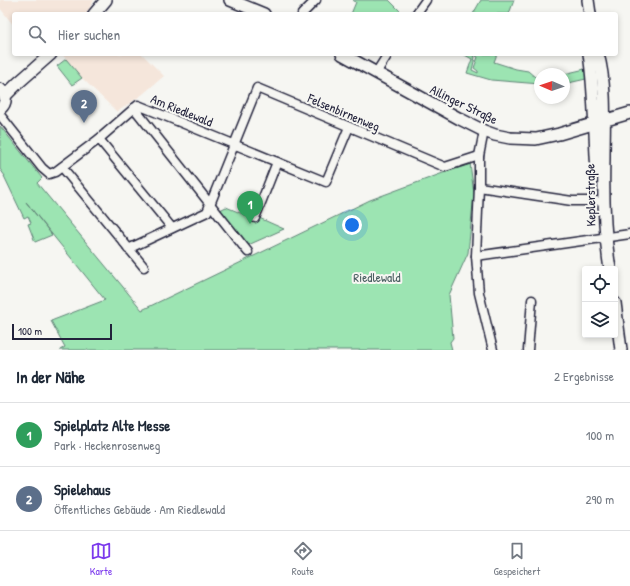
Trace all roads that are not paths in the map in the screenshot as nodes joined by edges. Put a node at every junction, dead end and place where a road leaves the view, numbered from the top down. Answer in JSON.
{"nodes":[{"id":1,"x":106,"y":0,"type":"edge"},
{"id":2,"x":230,"y":0,"type":"edge"},
{"id":3,"x":316,"y":0,"type":"edge"},
{"id":4,"x":426,"y":0,"type":"edge"},
{"id":5,"x":581,"y":0,"type":"edge"},
{"id":6,"x":588,"y":0,"type":"edge"},
{"id":7,"x":96,"y":12,"type":"edge"},
{"id":8,"x":259,"y":12,"type":"edge"},
{"id":9,"x":304,"y":12,"type":"edge"},
{"id":10,"x":417,"y":12,"type":"edge"},
{"id":11,"x":583,"y":12,"type":"edge"},
{"id":12,"x":590,"y":12,"type":"edge"},
{"id":13,"x":49,"y":56,"type":"edge"},
{"id":14,"x":346,"y":56,"type":"edge"},
{"id":15,"x":387,"y":56,"type":"edge"},
{"id":16,"x":589,"y":56,"type":"edge"},
{"id":17,"x":598,"y":56,"type":"edge"},
{"id":18,"x":376,"y":73,"type":"junction"},
{"id":19,"x":1,"y":101,"type":"edge"},
{"id":20,"x":134,"y":108,"type":"junction"},
{"id":21,"x":630,"y":113,"type":"edge"},
{"id":22,"x":600,"y":122,"type":"junction"},
{"id":23,"x":348,"y":126,"type":"junction"},
{"id":24,"x":484,"y":131,"type":"junction"},
{"id":25,"x":98,"y":139,"type":"junction"},
{"id":26,"x":235,"y":144,"type":"junction"},
{"id":27,"x":479,"y":156,"type":"junction"},
{"id":28,"x":277,"y":162,"type":"junction"},
{"id":29,"x":62,"y":167,"type":"junction"},
{"id":30,"x":480,"y":187,"type":"junction"},
{"id":31,"x":596,"y":201,"type":"junction"},
{"id":32,"x":210,"y":204,"type":"junction"},
{"id":33,"x":255,"y":218,"type":"dead end"},
{"id":34,"x":172,"y":228,"type":"junction"},
{"id":35,"x":630,"y":234,"type":"edge"},
{"id":36,"x":602,"y":237,"type":"junction"},
{"id":37,"x":128,"y":249,"type":"junction"},
{"id":38,"x":248,"y":252,"type":"dead end"},
{"id":39,"x":476,"y":256,"type":"junction"},
{"id":40,"x":603,"y":266,"type":"edge"},
{"id":41,"x":609,"y":266,"type":"edge"},
{"id":42,"x":144,"y":268,"type":"dead end"},
{"id":43,"x":532,"y":300,"type":"dead end"},
{"id":44,"x":618,"y":323,"type":"edge"},
{"id":45,"x":612,"y":338,"type":"edge"},
{"id":46,"x":493,"y":350,"type":"edge"},
{"id":47,"x":528,"y":350,"type":"edge"},
{"id":48,"x":614,"y":350,"type":"edge"},
{"id":49,"x":622,"y":350,"type":"edge"}],
"edges":[{"from":1,"to":7,"type":"street"},
{"from":2,"to":8,"type":"street"},
{"from":3,"to":9,"type":"street"},
{"from":4,"to":10,"type":"street"},
{"from":5,"to":11,"type":"street"},
{"from":6,"to":12,"type":"street"},
{"from":13,"to":19,"type":"street"},
{"from":14,"to":18,"type":"street","name":"Ailinger Straße"},
{"from":15,"to":18,"type":"street"},
{"from":16,"to":22,"type":"street"},
{"from":17,"to":22,"type":"street"},
{"from":18,"to":24,"type":"street","name":"Ailinger Straße"},
{"from":19,"to":29,"type":"street","name":"Am Riedlewald"},
{"from":20,"to":25,"type":"street","name":"Am Riedlewald"},
{"from":20,"to":26,"type":"street","name":"Am Riedlewald"},
{"from":20,"to":32,"type":"street"},
{"from":21,"to":22,"type":"street","name":"Ailinger Straße"},
{"from":22,"to":24,"type":"street","name":"Ailinger Straße"},
{"from":22,"to":31,"type":"street","name":"Keplerstraße"},
{"from":22,"to":36,"type":"street","name":"Keplerstraße"},
{"from":23,"to":26,"type":"street","name":"Felsenbirnenweg"},
{"from":23,"to":27,"type":"street","name":"Felsenbirnenweg"},
{"from":23,"to":28,"type":"street","name":"Am Riedlewald"},
{"from":24,"to":27,"type":"street"},
{"from":25,"to":29,"type":"street","name":"Am Riedlewald"},
{"from":25,"to":34,"type":"street"},
{"from":26,"to":28,"type":"street","name":"Am Riedlewald"},
{"from":26,"to":32,"type":"street"},
{"from":27,"to":30,"type":"street"},
{"from":28,"to":33,"type":"street"},
{"from":29,"to":37,"type":"street"},
{"from":30,"to":31,"type":"street"},
{"from":30,"to":39,"type":"street"},
{"from":31,"to":36,"type":"street","name":"Keplerstraße"},
{"from":32,"to":34,"type":"street"},
{"from":32,"to":38,"type":"street"},
{"from":34,"to":37,"type":"street"},
{"from":35,"to":36,"type":"street"},
{"from":36,"to":39,"type":"street"},
{"from":36,"to":40,"type":"street","name":"Keplerstraße"},
{"from":36,"to":41,"type":"street","name":"Keplerstraße"},
{"from":37,"to":42,"type":"street"},
{"from":39,"to":46,"type":"street"},
{"from":43,"to":47,"type":"street"},
{"from":44,"to":49,"type":"street"},
{"from":45,"to":48,"type":"street"}]}
